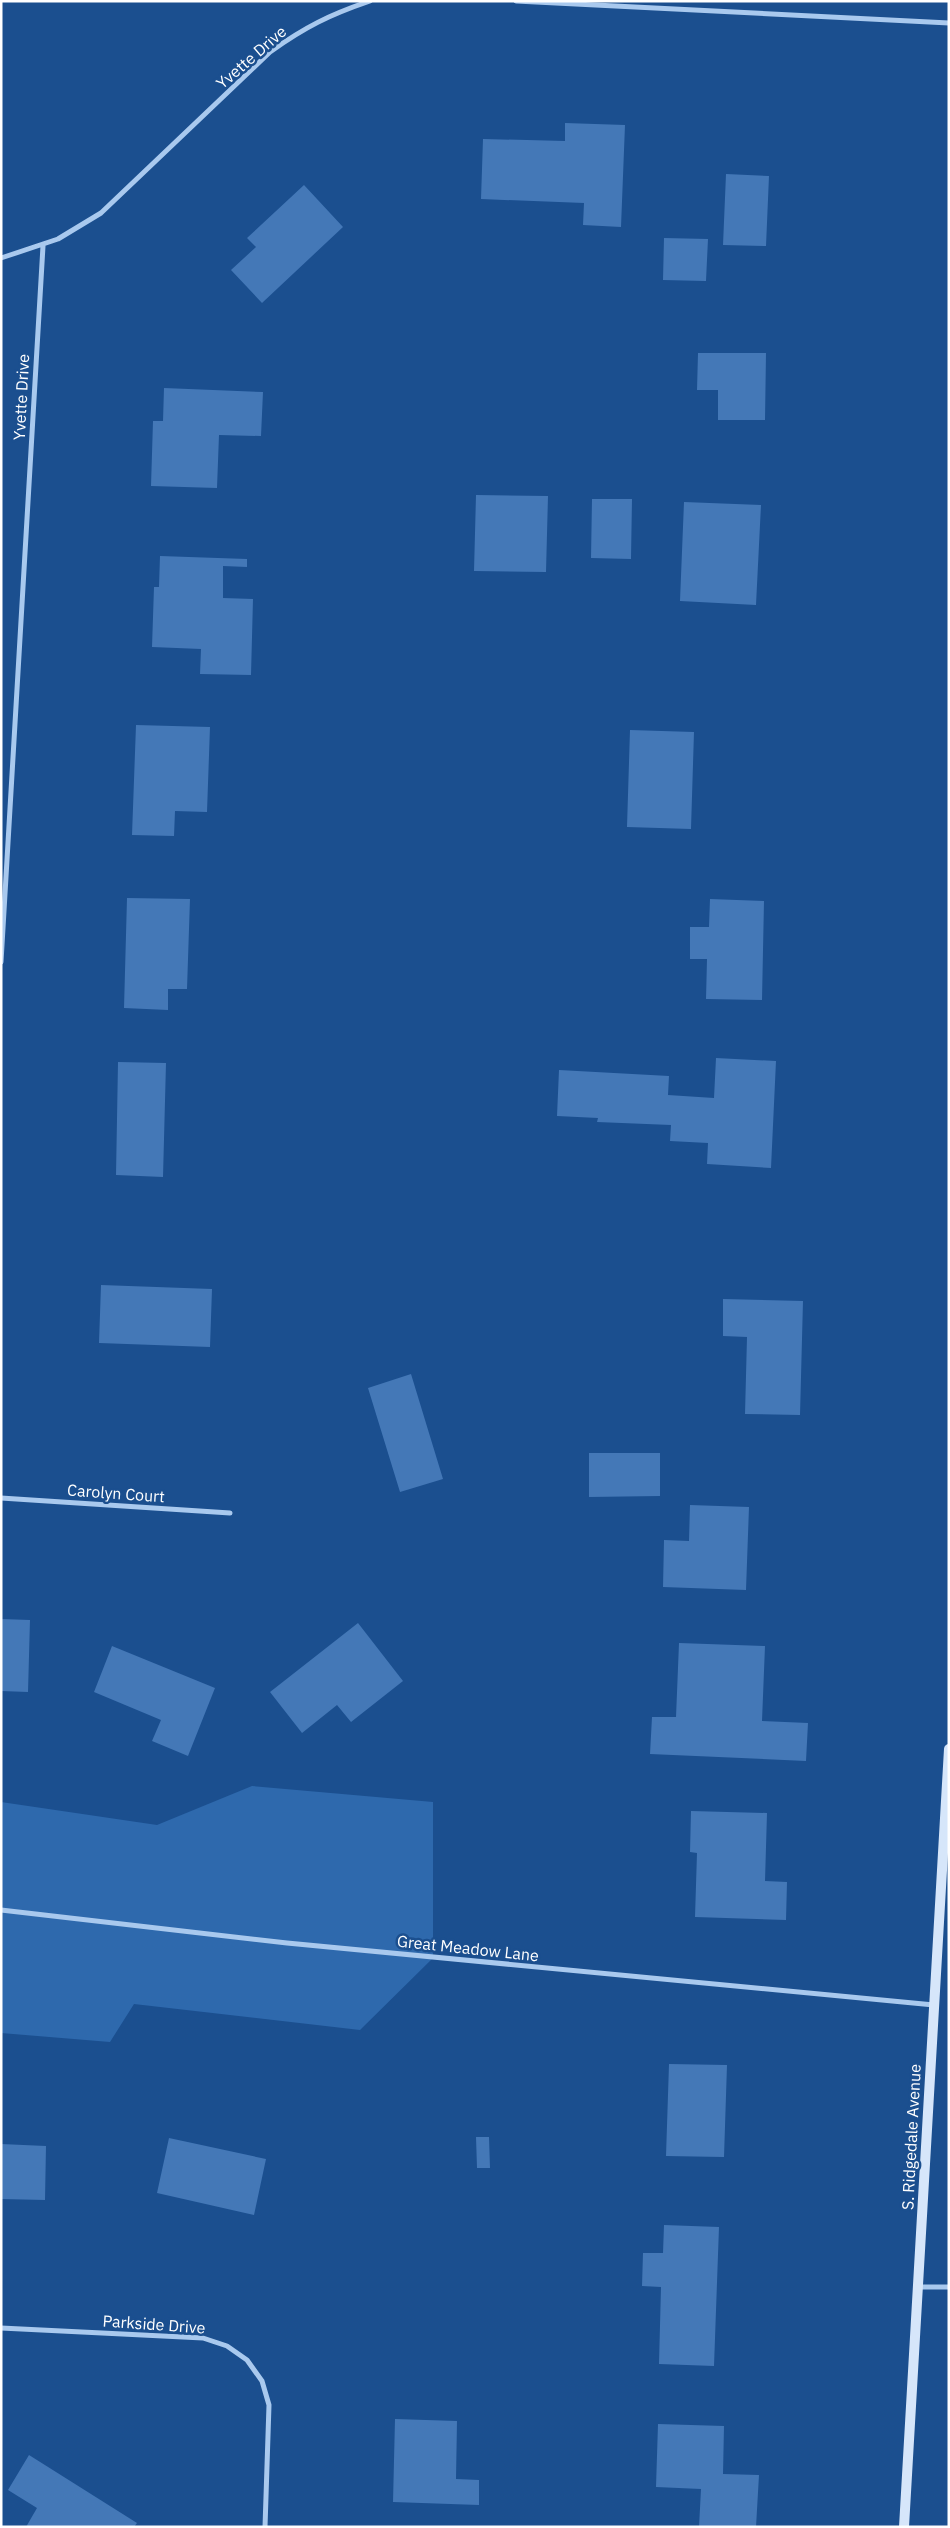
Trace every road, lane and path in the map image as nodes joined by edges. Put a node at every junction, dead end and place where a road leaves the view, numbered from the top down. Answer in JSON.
{"nodes":[{"id":1,"x":370,"y":1,"type":"edge"},
{"id":2,"x":516,"y":1,"type":"edge"},
{"id":3,"x":949,"y":23,"type":"edge"},
{"id":4,"x":43,"y":246,"type":"junction"},
{"id":5,"x":1,"y":258,"type":"edge"},
{"id":6,"x":1,"y":962,"type":"edge"},
{"id":7,"x":1,"y":1498,"type":"edge"},
{"id":8,"x":230,"y":1513,"type":"dead end"},
{"id":9,"x":949,"y":1748,"type":"edge"},
{"id":10,"x":1,"y":1910,"type":"edge"},
{"id":11,"x":934,"y":2005,"type":"junction"},
{"id":12,"x":917,"y":2287,"type":"junction"},
{"id":13,"x":949,"y":2287,"type":"edge"},
{"id":14,"x":1,"y":2328,"type":"edge"},
{"id":15,"x":265,"y":2527,"type":"edge"},
{"id":16,"x":904,"y":2527,"type":"edge"}],
"edges":[{"from":1,"to":4,"type":"street","name":"Yvette Drive"},
{"from":2,"to":3,"type":"street"},
{"from":4,"to":5,"type":"street"},
{"from":4,"to":6,"type":"street","name":"Yvette Drive"},
{"from":7,"to":8,"type":"street","name":"Carolyn Court"},
{"from":9,"to":11,"type":"main road","name":"S. Ridgedale Avenue"},
{"from":10,"to":11,"type":"street","name":"Great Meadow Lane"},
{"from":11,"to":12,"type":"main road","name":"S. Ridgedale Avenue"},
{"from":12,"to":13,"type":"street"},
{"from":12,"to":16,"type":"main road","name":"S. Ridgedale Avenue"},
{"from":14,"to":15,"type":"street","name":"Parkside Drive"}]}
